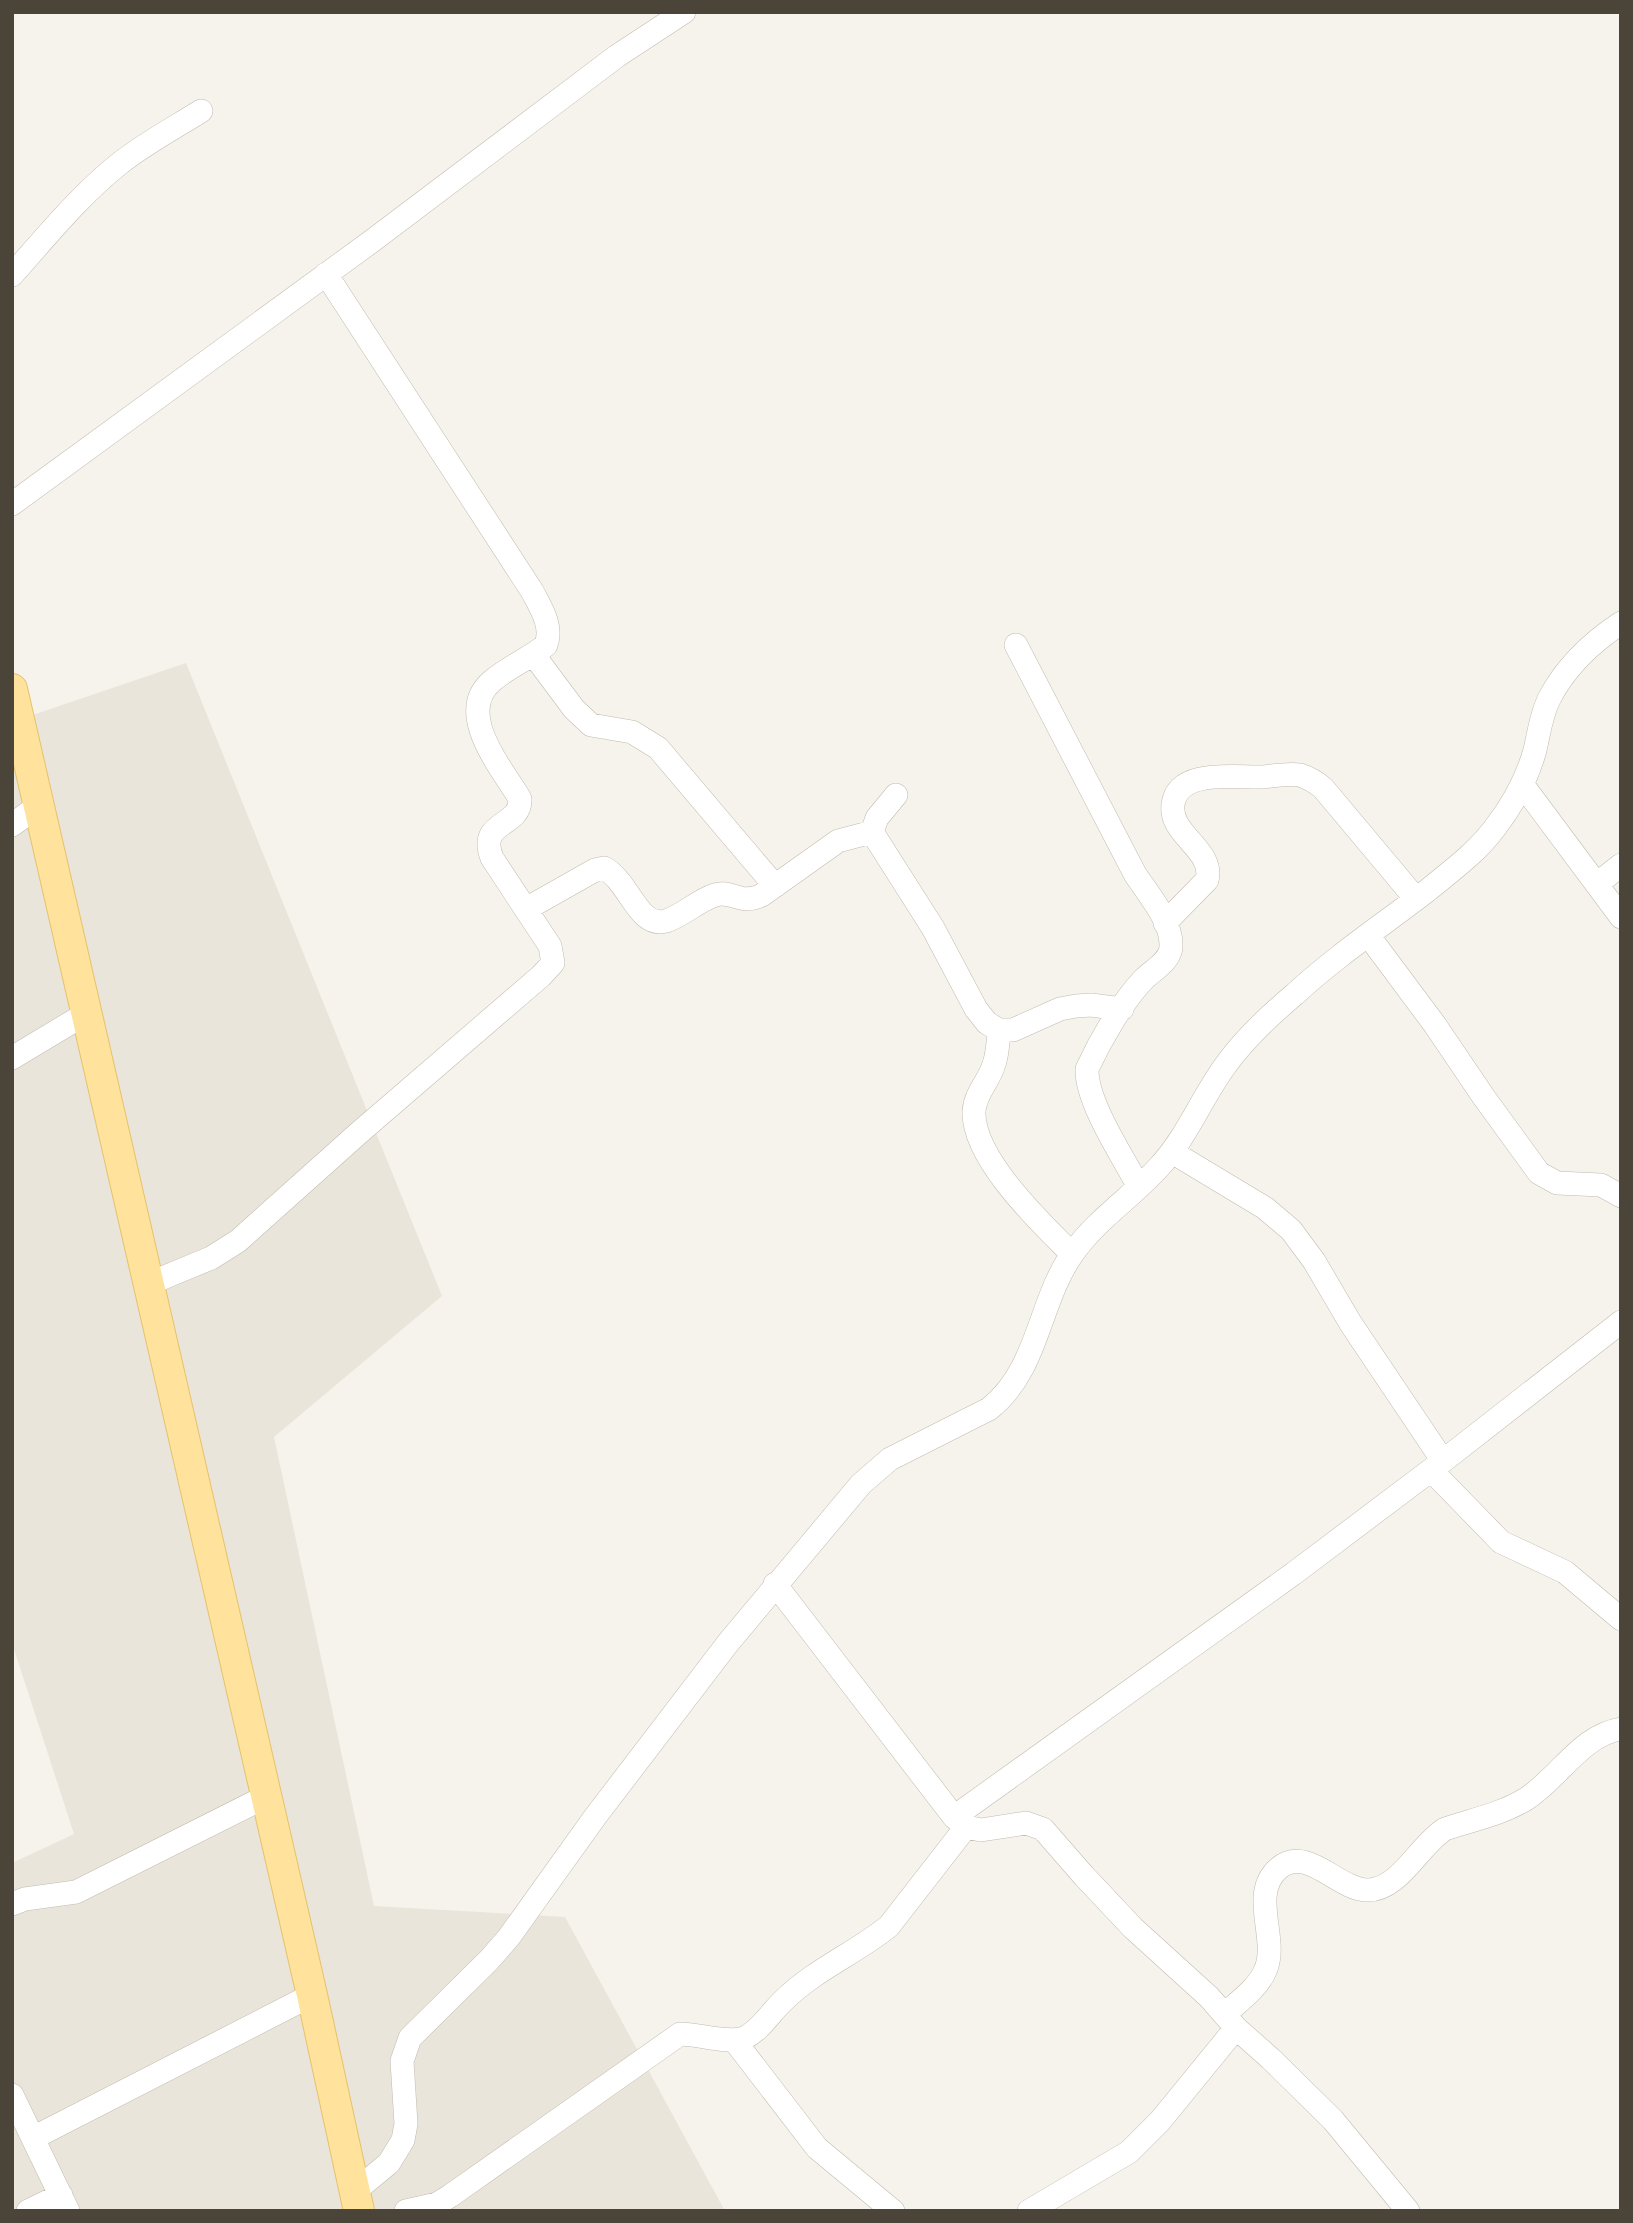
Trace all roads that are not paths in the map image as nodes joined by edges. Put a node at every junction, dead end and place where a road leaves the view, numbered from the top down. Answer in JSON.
{"nodes":[{"id":1,"x":684,"y":12,"type":"edge"},
{"id":2,"x":201,"y":111,"type":"dead end"},
{"id":3,"x":326,"y":274,"type":"junction"},
{"id":4,"x":12,"y":275,"type":"edge"},
{"id":5,"x":12,"y":504,"type":"edge"},
{"id":6,"x":1619,"y":628,"type":"edge"},
{"id":7,"x":1016,"y":645,"type":"dead end"},
{"id":8,"x":533,"y":654,"type":"junction"},
{"id":9,"x":12,"y":689,"type":"edge"},
{"id":10,"x":1522,"y":784,"type":"junction"},
{"id":11,"x":897,"y":795,"type":"dead end"},
{"id":12,"x":39,"y":805,"type":"junction"},
{"id":13,"x":12,"y":825,"type":"edge"},
{"id":14,"x":872,"y":832,"type":"junction"},
{"id":15,"x":1621,"y":865,"type":"edge"},
{"id":16,"x":1597,"y":884,"type":"junction"},
{"id":17,"x":775,"y":886,"type":"junction"},
{"id":18,"x":1416,"y":899,"type":"junction"},
{"id":19,"x":526,"y":909,"type":"junction"},
{"id":20,"x":1621,"y":917,"type":"edge"},
{"id":21,"x":1165,"y":923,"type":"junction"},
{"id":22,"x":1368,"y":936,"type":"junction"},
{"id":23,"x":1122,"y":1009,"type":"junction"},
{"id":24,"x":87,"y":1013,"type":"junction"},
{"id":25,"x":999,"y":1030,"type":"junction"},
{"id":26,"x":12,"y":1058,"type":"edge"},
{"id":27,"x":1172,"y":1152,"type":"junction"},
{"id":28,"x":1139,"y":1187,"type":"junction"},
{"id":29,"x":1619,"y":1192,"type":"edge"},
{"id":30,"x":1072,"y":1254,"type":"junction"},
{"id":31,"x":148,"y":1284,"type":"junction"},
{"id":32,"x":1621,"y":1322,"type":"edge"},
{"id":33,"x":1437,"y":1466,"type":"junction"},
{"id":34,"x":775,"y":1584,"type":"junction"},
{"id":35,"x":1621,"y":1619,"type":"edge"},
{"id":36,"x":1621,"y":1729,"type":"edge"},
{"id":37,"x":265,"y":1797,"type":"junction"},
{"id":38,"x":960,"y":1822,"type":"junction"},
{"id":39,"x":12,"y":1904,"type":"edge"},
{"id":40,"x":312,"y":1995,"type":"junction"},
{"id":41,"x":1230,"y":2021,"type":"junction"},
{"id":42,"x":734,"y":2040,"type":"junction"},
{"id":43,"x":12,"y":2095,"type":"edge"},
{"id":44,"x":33,"y":2138,"type":"junction"},
{"id":45,"x":356,"y":2202,"type":"edge"},
{"id":46,"x":64,"y":2203,"type":"edge"},
{"id":47,"x":28,"y":2211,"type":"edge"},
{"id":48,"x":405,"y":2211,"type":"edge"},
{"id":49,"x":893,"y":2211,"type":"edge"},
{"id":50,"x":1029,"y":2211,"type":"edge"},
{"id":51,"x":1408,"y":2211,"type":"edge"}],
"edges":[{"from":1,"to":3,"type":"street"},
{"from":2,"to":4,"type":"street"},
{"from":3,"to":5,"type":"street"},
{"from":3,"to":8,"type":"street"},
{"from":6,"to":10,"type":"street"},
{"from":7,"to":21,"type":"street"},
{"from":8,"to":17,"type":"street"},
{"from":8,"to":19,"type":"street"},
{"from":9,"to":12,"type":"main road"},
{"from":10,"to":16,"type":"street"},
{"from":10,"to":18,"type":"street"},
{"from":11,"to":14,"type":"street"},
{"from":12,"to":13,"type":"street"},
{"from":12,"to":24,"type":"main road"},
{"from":14,"to":17,"type":"street"},
{"from":14,"to":25,"type":"street"},
{"from":15,"to":16,"type":"street"},
{"from":16,"to":20,"type":"street"},
{"from":17,"to":19,"type":"street"},
{"from":18,"to":21,"type":"street"},
{"from":18,"to":22,"type":"street"},
{"from":19,"to":31,"type":"street"},
{"from":21,"to":23,"type":"street"},
{"from":22,"to":27,"type":"street"},
{"from":22,"to":29,"type":"street"},
{"from":23,"to":25,"type":"street"},
{"from":23,"to":28,"type":"street"},
{"from":24,"to":26,"type":"street"},
{"from":24,"to":31,"type":"main road"},
{"from":25,"to":30,"type":"street"},
{"from":27,"to":28,"type":"street"},
{"from":27,"to":33,"type":"street"},
{"from":28,"to":30,"type":"street"},
{"from":30,"to":34,"type":"street"},
{"from":31,"to":37,"type":"main road"},
{"from":32,"to":33,"type":"street"},
{"from":33,"to":35,"type":"street"},
{"from":33,"to":38,"type":"street"},
{"from":34,"to":38,"type":"street"},
{"from":34,"to":45,"type":"street"},
{"from":36,"to":41,"type":"street"},
{"from":37,"to":39,"type":"street"},
{"from":37,"to":40,"type":"main road"},
{"from":38,"to":41,"type":"street"},
{"from":38,"to":42,"type":"street"},
{"from":40,"to":44,"type":"street"},
{"from":40,"to":45,"type":"main road"},
{"from":41,"to":50,"type":"street"},
{"from":41,"to":51,"type":"street"},
{"from":42,"to":48,"type":"street"},
{"from":42,"to":49,"type":"street"},
{"from":43,"to":44,"type":"street"},
{"from":44,"to":46,"type":"street"},
{"from":46,"to":47,"type":"street"}]}
